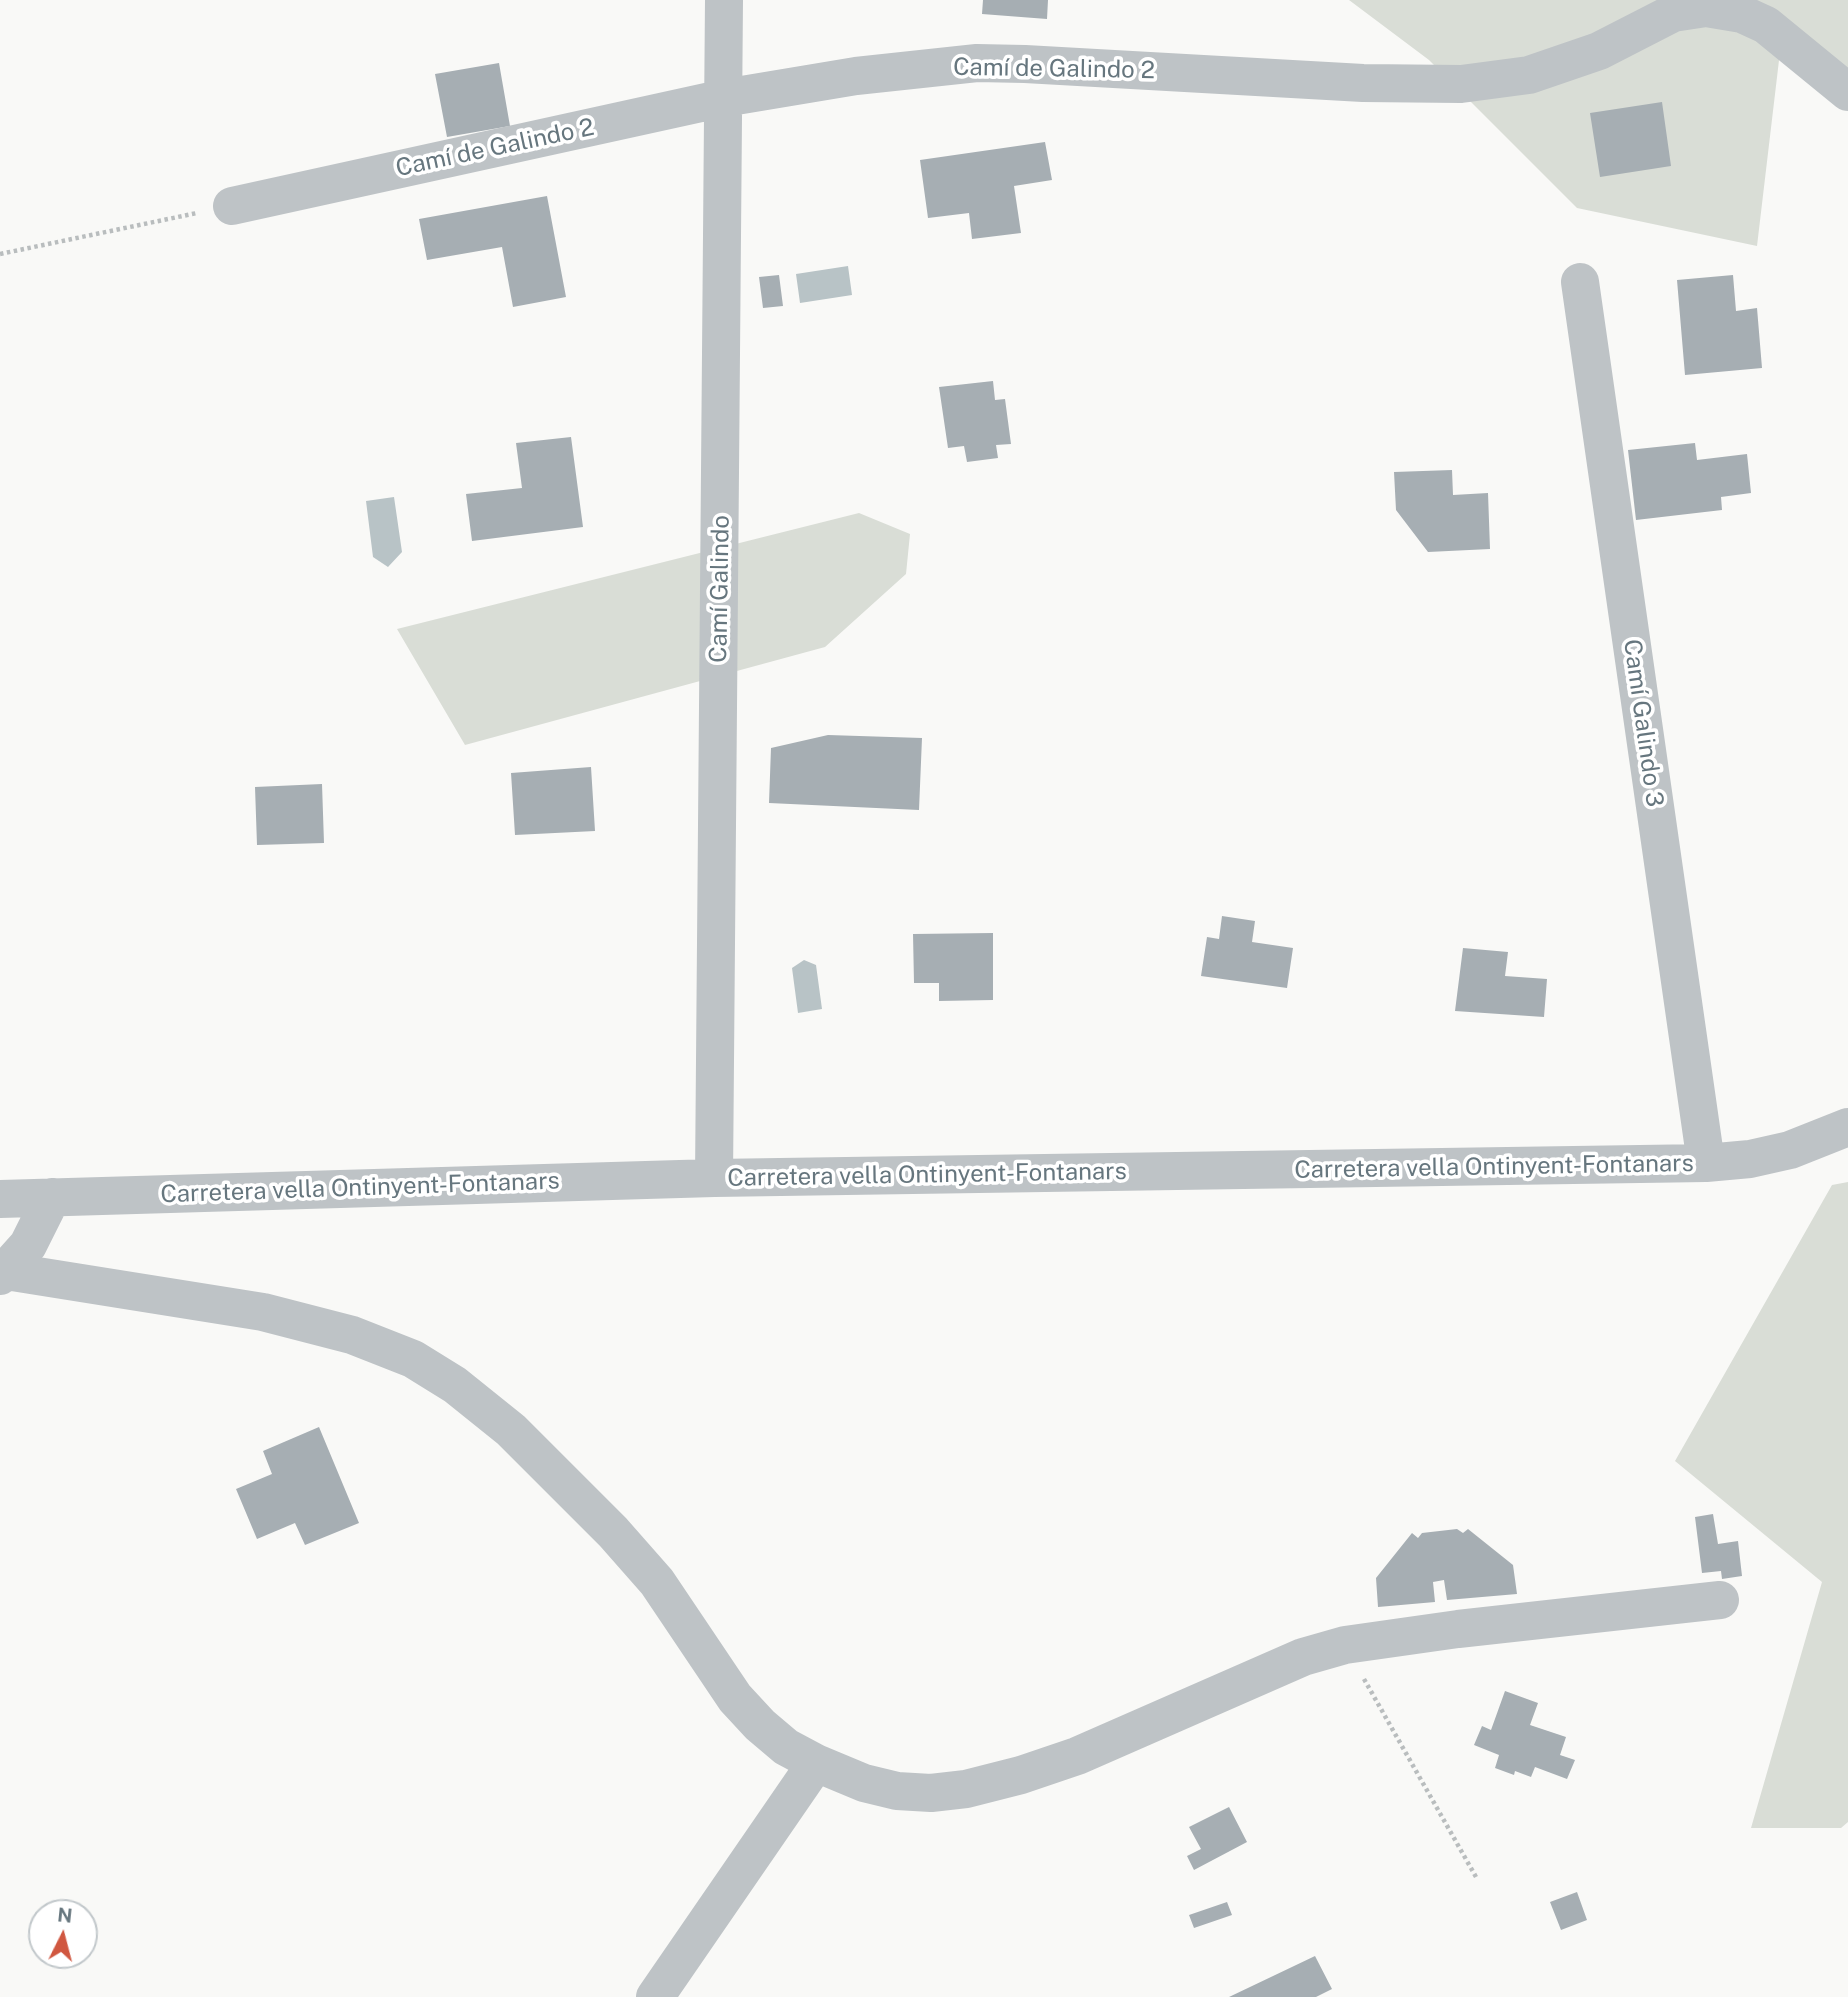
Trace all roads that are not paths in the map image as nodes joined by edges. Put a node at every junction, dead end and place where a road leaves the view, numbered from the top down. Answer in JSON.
{"nodes":[{"id":1,"x":724,"y":0,"type":"edge"},
{"id":2,"x":1848,"y":92,"type":"edge"},
{"id":3,"x":724,"y":98,"type":"junction"},
{"id":4,"x":232,"y":206,"type":"road end"},
{"id":5,"x":1580,"y":282,"type":"dead end"},
{"id":6,"x":1848,"y":1127,"type":"edge"},
{"id":7,"x":1706,"y":1163,"type":"junction"},
{"id":8,"x":714,"y":1178,"type":"junction"},
{"id":9,"x":52,"y":1197,"type":"junction"},
{"id":10,"x":0,"y":1199,"type":"edge"},
{"id":11,"x":3,"y":1274,"type":"edge"},
{"id":12,"x":1720,"y":1600,"type":"dead end"},
{"id":13,"x":816,"y":1763,"type":"junction"},
{"id":14,"x":654,"y":1997,"type":"edge"}],
"edges":[{"from":1,"to":3,"type":"street","name":"Camí Galindo"},
{"from":2,"to":3,"type":"street","name":"Camí de Galindo 2"},
{"from":3,"to":4,"type":"street","name":"Camí de Galindo 2"},
{"from":3,"to":8,"type":"street","name":"Camí Galindo"},
{"from":5,"to":7,"type":"street","name":"Camí Galindo 3"},
{"from":6,"to":7,"type":"street","name":"Carretera vella Ontinyent-Fontanars"},
{"from":7,"to":8,"type":"street","name":"Carretera vella Ontinyent-Fontanars"},
{"from":8,"to":9,"type":"street","name":"Carretera vella Ontinyent-Fontanars"},
{"from":9,"to":10,"type":"street","name":"Carretera vella Ontinyent-Fontanars"},
{"from":9,"to":11,"type":"street"},
{"from":11,"to":13,"type":"street"},
{"from":12,"to":13,"type":"street"},
{"from":13,"to":14,"type":"street"}]}
